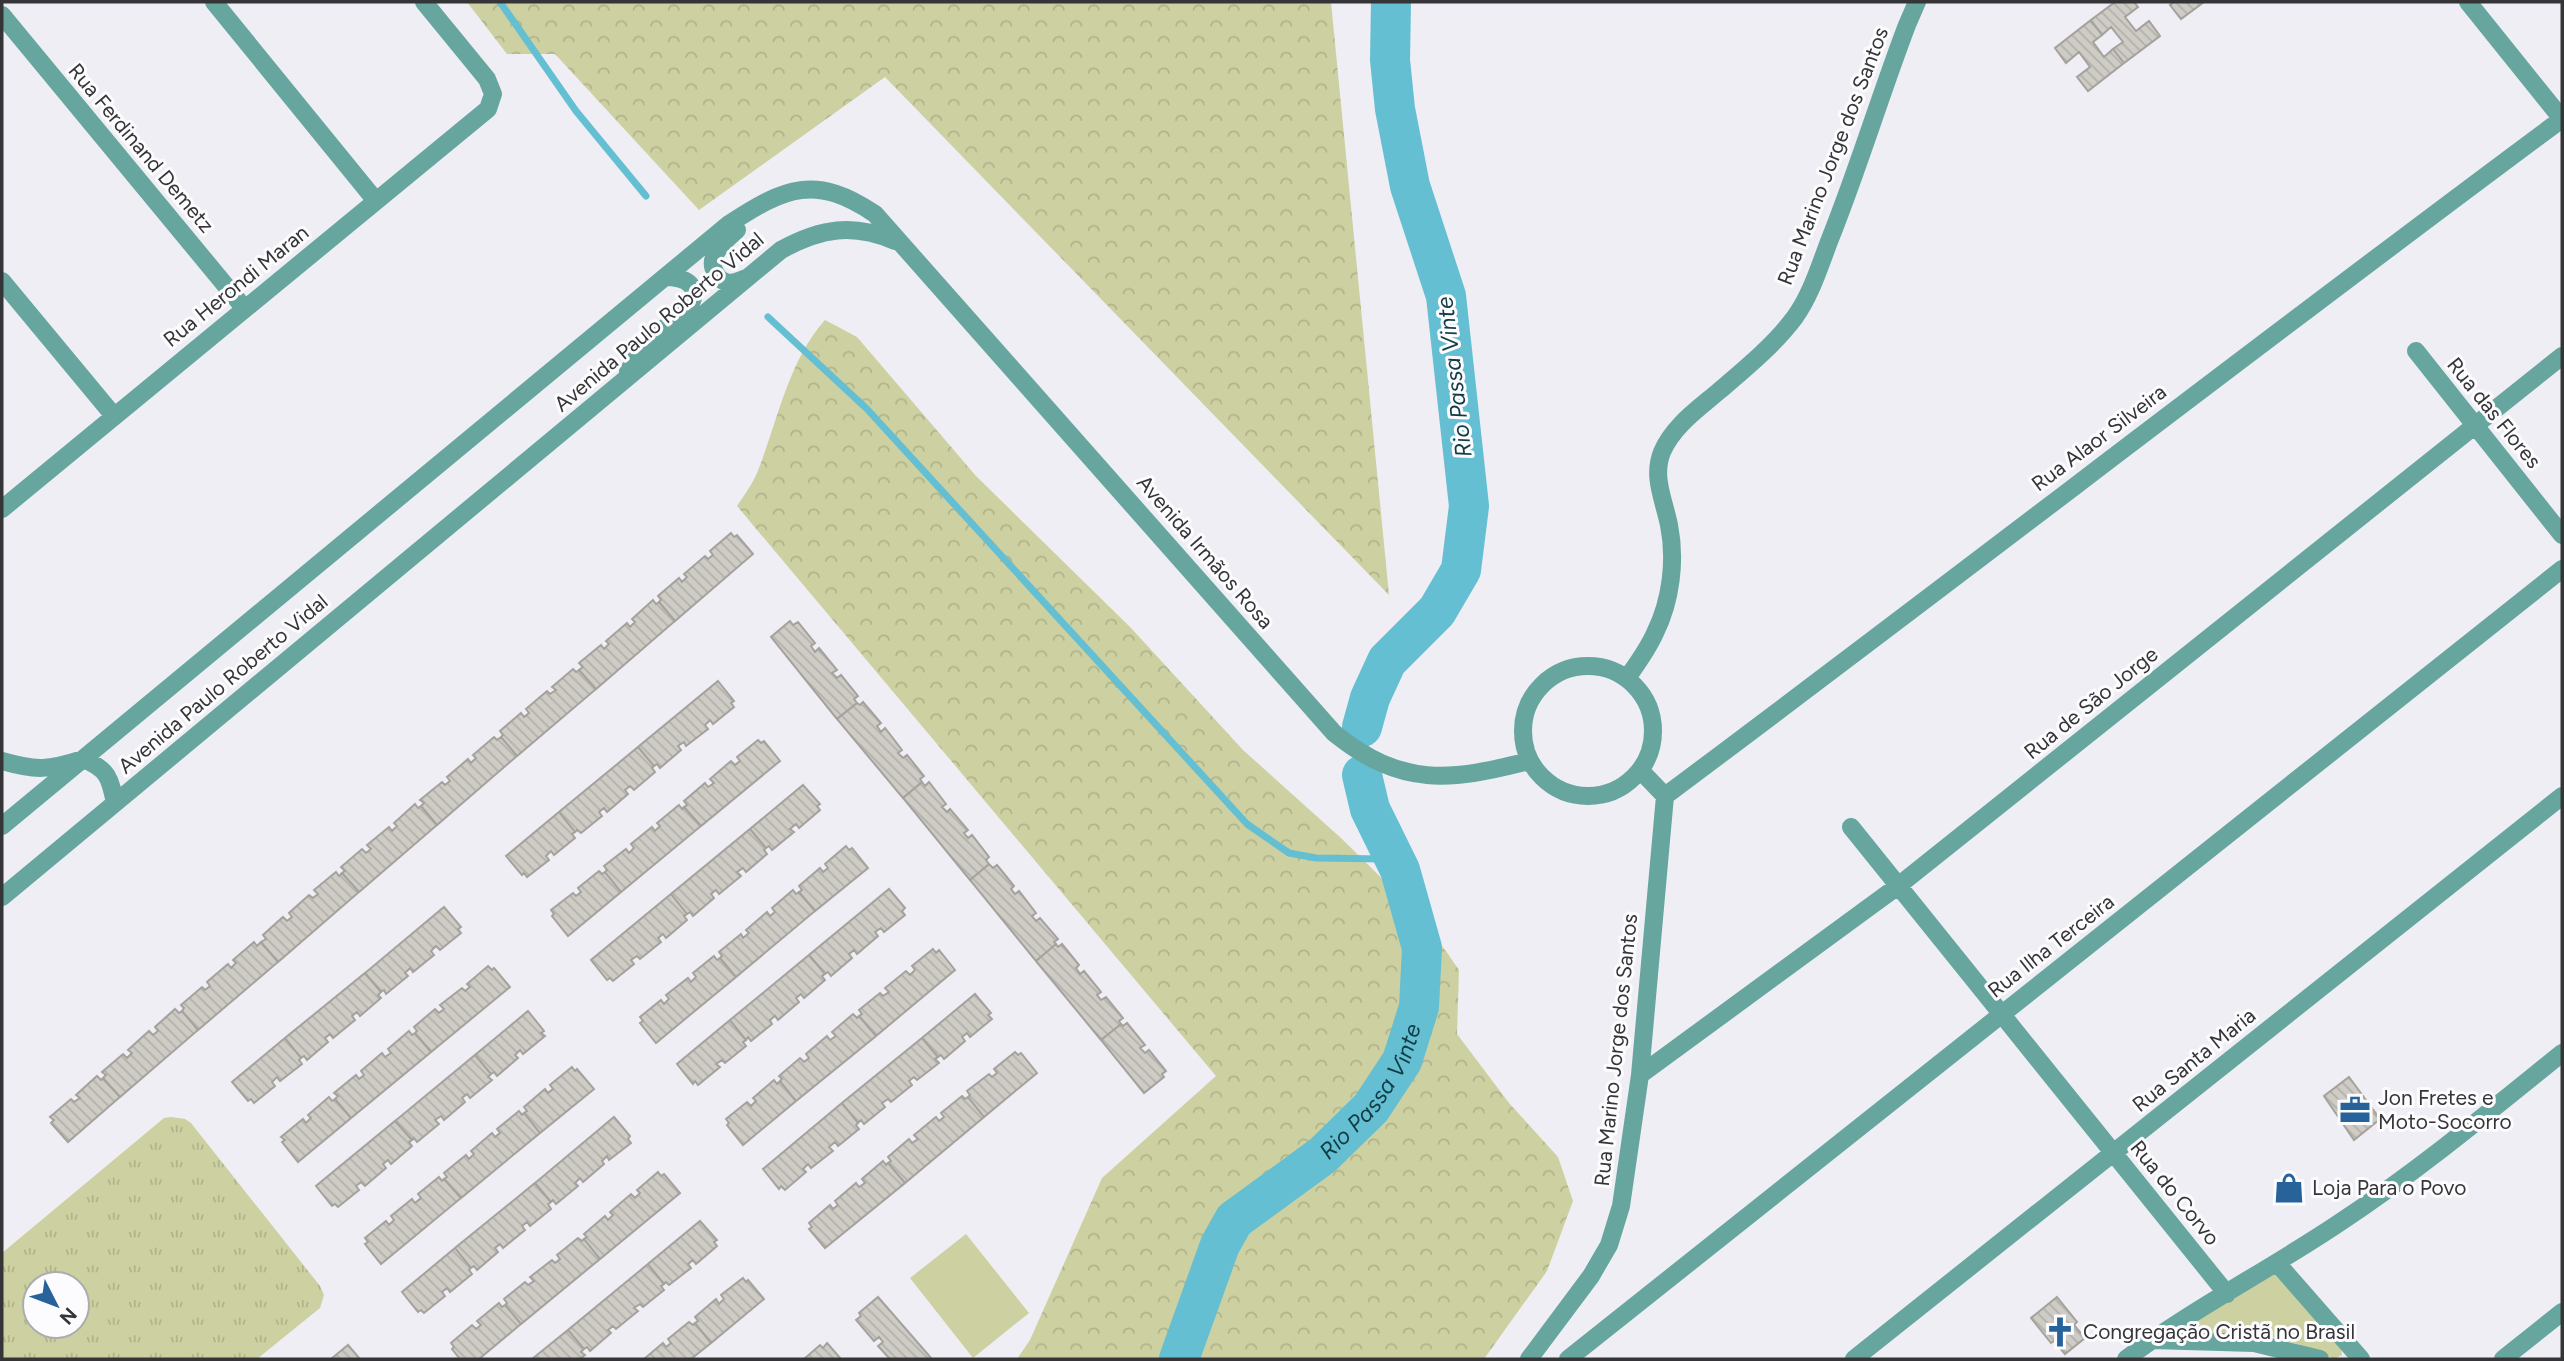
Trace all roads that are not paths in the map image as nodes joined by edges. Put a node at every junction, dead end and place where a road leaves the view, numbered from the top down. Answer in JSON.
{"nodes":[{"id":1,"x":214,"y":2,"type":"edge"},
{"id":2,"x":424,"y":2,"type":"edge"},
{"id":3,"x":1917,"y":2,"type":"edge"},
{"id":4,"x":2468,"y":2,"type":"edge"},
{"id":5,"x":2,"y":15,"type":"edge"},
{"id":6,"x":2562,"y":119,"type":"edge"},
{"id":7,"x":774,"y":198,"type":"junction"},
{"id":8,"x":376,"y":201,"type":"junction"},
{"id":9,"x":905,"y":246,"type":"junction"},
{"id":10,"x":665,"y":277,"type":"junction"},
{"id":11,"x":748,"y":278,"type":"junction"},
{"id":12,"x":2,"y":281,"type":"edge"},
{"id":13,"x":245,"y":309,"type":"junction"},
{"id":14,"x":2416,"y":351,"type":"dead end"},
{"id":15,"x":2562,"y":356,"type":"edge"},
{"id":16,"x":623,"y":382,"type":"junction"},
{"id":17,"x":114,"y":416,"type":"junction"},
{"id":18,"x":2475,"y":425,"type":"junction"},
{"id":19,"x":2,"y":509,"type":"edge"},
{"id":20,"x":2562,"y":535,"type":"edge"},
{"id":21,"x":2562,"y":569,"type":"edge"},
{"id":22,"x":1627,"y":678,"type":"junction"},
{"id":23,"x":83,"y":759,"type":"junction"},
{"id":24,"x":2,"y":761,"type":"edge"},
{"id":25,"x":1530,"y":761,"type":"junction"},
{"id":26,"x":1640,"y":770,"type":"junction"},
{"id":27,"x":1665,"y":796,"type":"junction"},
{"id":28,"x":2562,"y":796,"type":"edge"},
{"id":29,"x":115,"y":803,"type":"junction"},
{"id":30,"x":2,"y":827,"type":"edge"},
{"id":31,"x":1851,"y":827,"type":"dead end"},
{"id":32,"x":1898,"y":887,"type":"junction"},
{"id":33,"x":2,"y":897,"type":"edge"},
{"id":34,"x":2002,"y":1015,"type":"junction"},
{"id":35,"x":2562,"y":1053,"type":"edge"},
{"id":36,"x":1640,"y":1075,"type":"junction"},
{"id":37,"x":2113,"y":1153,"type":"junction"},
{"id":38,"x":2277,"y":1262,"type":"junction"},
{"id":39,"x":2227,"y":1294,"type":"junction"},
{"id":40,"x":2562,"y":1312,"type":"edge"},
{"id":41,"x":2152,"y":1340,"type":"junction"},
{"id":42,"x":1529,"y":1359,"type":"edge"},
{"id":43,"x":1568,"y":1359,"type":"edge"},
{"id":44,"x":1854,"y":1359,"type":"edge"},
{"id":45,"x":2126,"y":1359,"type":"edge"},
{"id":46,"x":2320,"y":1359,"type":"edge"},
{"id":47,"x":2361,"y":1359,"type":"edge"},
{"id":48,"x":2503,"y":1359,"type":"edge"}],
"edges":[{"from":1,"to":8,"type":"street"},
{"from":2,"to":8,"type":"street","name":"Rua Herondi Maran"},
{"from":3,"to":22,"type":"street","name":"Rua Marino Jorge dos Santos"},
{"from":4,"to":6,"type":"street"},
{"from":5,"to":13,"type":"street","name":"Rua Ferdinand Demetz"},
{"from":6,"to":27,"type":"street","name":"Rua Alaor Silveira"},
{"from":7,"to":9,"type":"street","name":"Avenida Paulo Roberto Vidal"},
{"from":7,"to":10,"type":"street","name":"Avenida Paulo Roberto Vidal"},
{"from":7,"to":11,"type":"street"},
{"from":8,"to":13,"type":"street","name":"Rua Herondi Maran"},
{"from":9,"to":11,"type":"street","name":"Avenida Paulo Roberto Vidal"},
{"from":9,"to":25,"type":"street","name":"Avenida Irmãos Rosa"},
{"from":10,"to":16,"type":"street"},
{"from":10,"to":23,"type":"street","name":"Avenida Paulo Roberto Vidal"},
{"from":11,"to":16,"type":"street","name":"Avenida Paulo Roberto Vidal"},
{"from":12,"to":17,"type":"street"},
{"from":13,"to":17,"type":"street","name":"Rua Herondi Maran"},
{"from":14,"to":18,"type":"street","name":"Rua das Flores"},
{"from":15,"to":18,"type":"street","name":"Rua de São Jorge"},
{"from":16,"to":29,"type":"street","name":"Avenida Paulo Roberto Vidal"},
{"from":17,"to":19,"type":"street","name":"Rua Herondi Maran"},
{"from":18,"to":20,"type":"street","name":"Rua das Flores"},
{"from":18,"to":32,"type":"street","name":"Rua de São Jorge"},
{"from":21,"to":34,"type":"street","name":"Rua Ilha Terceira"},
{"from":22,"to":25,"type":"street"},
{"from":22,"to":26,"type":"street"},
{"from":23,"to":24,"type":"street"},
{"from":23,"to":29,"type":"street"},
{"from":23,"to":30,"type":"street","name":"Avenida Paulo Roberto Vidal"},
{"from":25,"to":26,"type":"street"},
{"from":26,"to":27,"type":"street"},
{"from":27,"to":36,"type":"street","name":"Rua Marino Jorge dos Santos"},
{"from":28,"to":37,"type":"street","name":"Rua Santa Maria"},
{"from":29,"to":33,"type":"street","name":"Avenida Paulo Roberto Vidal"},
{"from":31,"to":32,"type":"street","name":"Rua do Corvo"},
{"from":32,"to":34,"type":"street","name":"Rua do Corvo"},
{"from":32,"to":36,"type":"street","name":"Rua de São Jorge"},
{"from":34,"to":37,"type":"street","name":"Rua do Corvo"},
{"from":34,"to":43,"type":"street","name":"Rua Ilha Terceira"},
{"from":35,"to":38,"type":"street"},
{"from":36,"to":42,"type":"street","name":"Rua Marino Jorge dos Santos"},
{"from":37,"to":39,"type":"street","name":"Rua do Corvo"},
{"from":37,"to":44,"type":"street","name":"Rua Santa Maria"},
{"from":38,"to":39,"type":"street"},
{"from":38,"to":47,"type":"street"},
{"from":39,"to":41,"type":"street"},
{"from":40,"to":48,"type":"street"},
{"from":41,"to":45,"type":"street"},
{"from":41,"to":46,"type":"street"}]}
